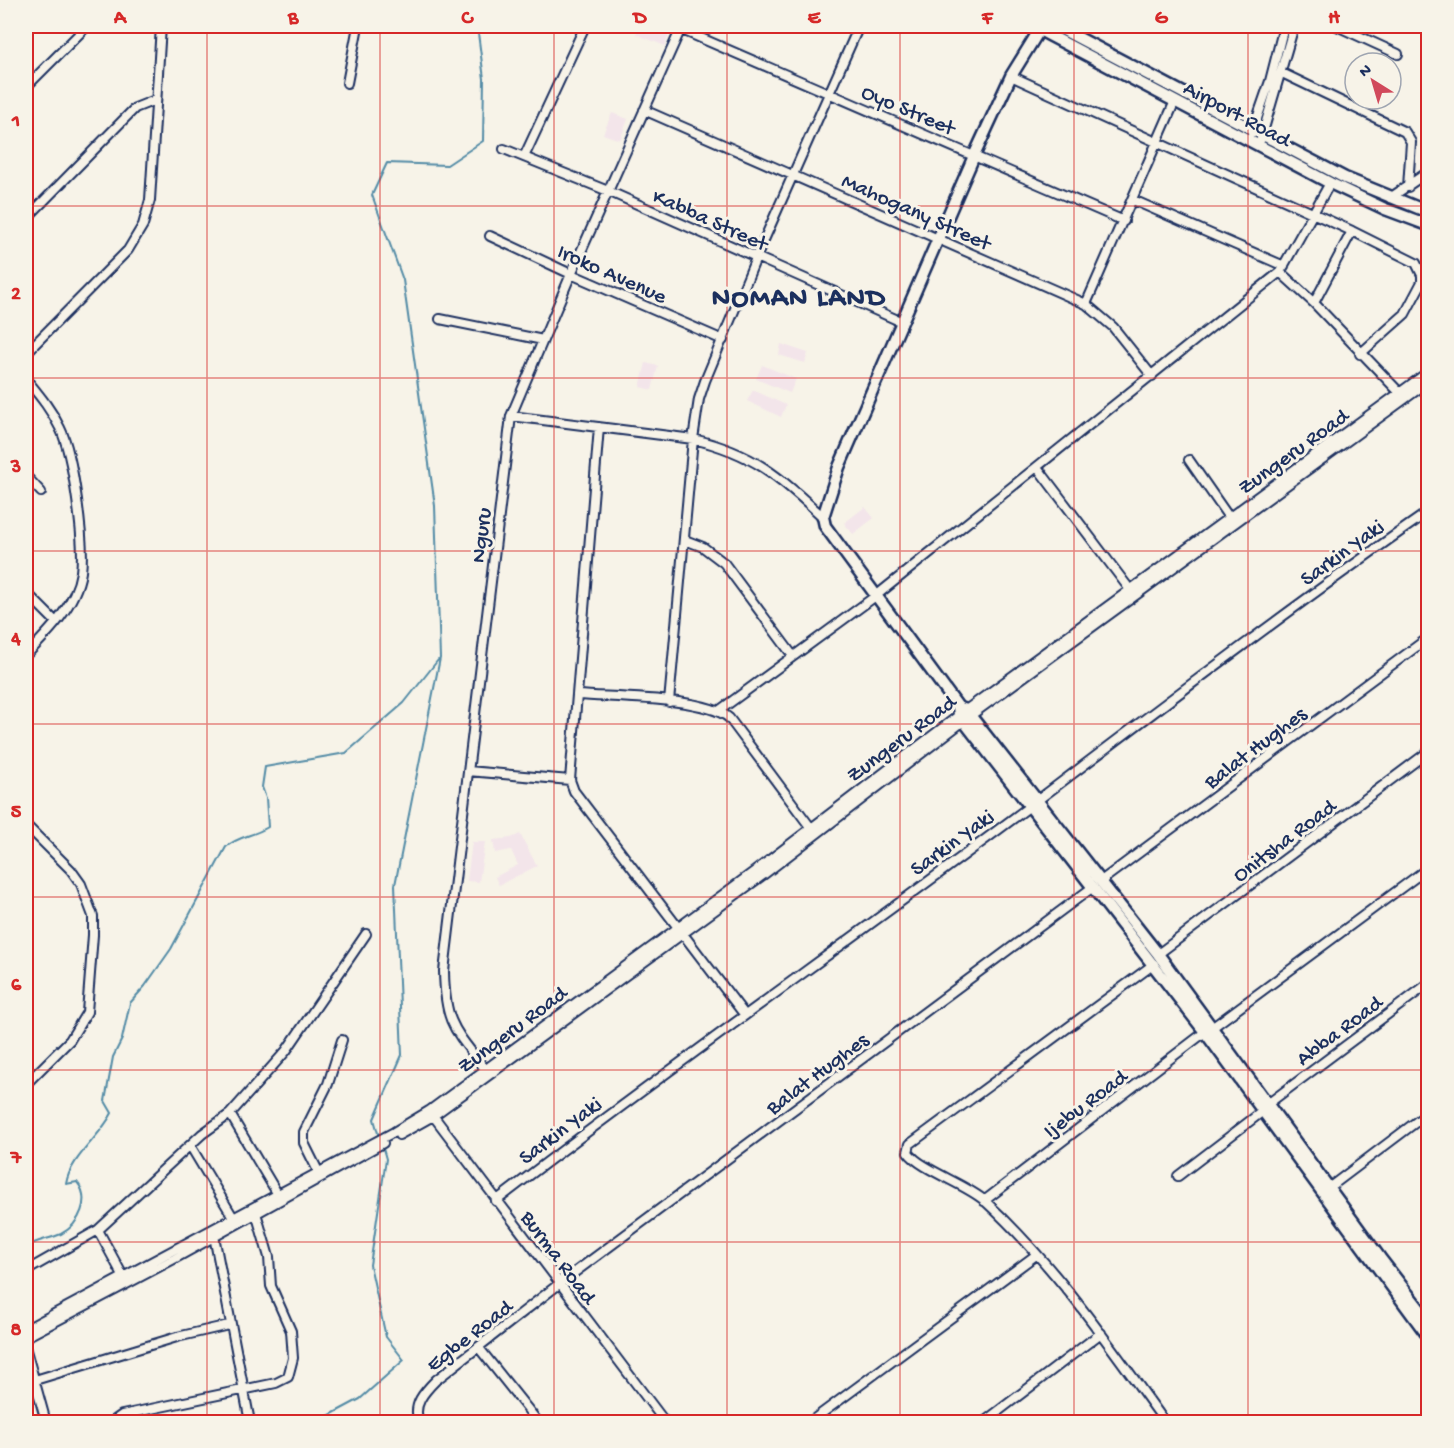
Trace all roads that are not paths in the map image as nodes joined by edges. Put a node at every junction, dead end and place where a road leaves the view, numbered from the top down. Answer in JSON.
{"nodes":[{"id":1,"x":87,"y":26,"type":"edge"},
{"id":2,"x":161,"y":26,"type":"edge"},
{"id":3,"x":357,"y":26,"type":"edge"},
{"id":4,"x":585,"y":26,"type":"edge"},
{"id":5,"x":859,"y":26,"type":"edge"},
{"id":6,"x":1056,"y":26,"type":"edge"},
{"id":7,"x":1284,"y":26,"type":"edge"},
{"id":8,"x":1294,"y":26,"type":"edge"},
{"id":9,"x":1337,"y":26,"type":"edge"},
{"id":10,"x":681,"y":27,"type":"edge"},
{"id":11,"x":1036,"y":27,"type":"edge"},
{"id":12,"x":1391,"y":51,"type":"edge"},
{"id":13,"x":1282,"y":74,"type":"junction"},
{"id":14,"x":1011,"y":76,"type":"junction"},
{"id":15,"x":347,"y":83,"type":"dead end"},
{"id":16,"x":26,"y":87,"type":"edge"},
{"id":17,"x":830,"y":94,"type":"junction"},
{"id":18,"x":155,"y":100,"type":"junction"},
{"id":19,"x":1176,"y":100,"type":"junction"},
{"id":20,"x":644,"y":110,"type":"junction"},
{"id":21,"x":1256,"y":138,"type":"junction"},
{"id":22,"x":1158,"y":142,"type":"junction"},
{"id":23,"x":504,"y":149,"type":"dead end"},
{"id":24,"x":974,"y":156,"type":"junction"},
{"id":25,"x":524,"y":157,"type":"junction"},
{"id":26,"x":1428,"y":172,"type":"edge"},
{"id":27,"x":793,"y":174,"type":"junction"},
{"id":28,"x":1330,"y":183,"type":"junction"},
{"id":29,"x":1408,"y":187,"type":"junction"},
{"id":30,"x":609,"y":191,"type":"junction"},
{"id":31,"x":1390,"y":198,"type":"junction"},
{"id":32,"x":1133,"y":200,"type":"junction"},
{"id":33,"x":1428,"y":212,"type":"edge"},
{"id":34,"x":1313,"y":215,"type":"junction"},
{"id":35,"x":26,"y":219,"type":"edge"},
{"id":36,"x":1124,"y":221,"type":"junction"},
{"id":37,"x":1428,"y":225,"type":"edge"},
{"id":38,"x":1352,"y":231,"type":"junction"},
{"id":39,"x":490,"y":236,"type":"dead end"},
{"id":40,"x":938,"y":239,"type":"junction"},
{"id":41,"x":756,"y":258,"type":"junction"},
{"id":42,"x":1282,"y":269,"type":"junction"},
{"id":43,"x":571,"y":274,"type":"junction"},
{"id":44,"x":1314,"y":303,"type":"junction"},
{"id":45,"x":1086,"y":304,"type":"junction"},
{"id":46,"x":440,"y":319,"type":"dead end"},
{"id":47,"x":902,"y":322,"type":"junction"},
{"id":48,"x":543,"y":340,"type":"junction"},
{"id":49,"x":723,"y":340,"type":"junction"},
{"id":50,"x":26,"y":353,"type":"edge"},
{"id":51,"x":1360,"y":354,"type":"junction"},
{"id":52,"x":1428,"y":372,"type":"edge"},
{"id":53,"x":1152,"y":376,"type":"junction"},
{"id":54,"x":26,"y":380,"type":"edge"},
{"id":55,"x":1428,"y":382,"type":"edge"},
{"id":56,"x":1400,"y":393,"type":"junction"},
{"id":57,"x":511,"y":416,"type":"junction"},
{"id":58,"x":599,"y":427,"type":"junction"},
{"id":59,"x":693,"y":439,"type":"junction"},
{"id":60,"x":1189,"y":460,"type":"dead end"},
{"id":61,"x":1037,"y":467,"type":"junction"},
{"id":62,"x":26,"y":476,"type":"edge"},
{"id":63,"x":41,"y":492,"type":"dead end"},
{"id":64,"x":1428,"y":512,"type":"edge"},
{"id":65,"x":823,"y":517,"type":"junction"},
{"id":66,"x":1230,"y":519,"type":"junction"},
{"id":67,"x":685,"y":540,"type":"junction"},
{"id":68,"x":1131,"y":591,"type":"junction"},
{"id":69,"x":26,"y":592,"type":"edge"},
{"id":70,"x":877,"y":595,"type":"junction"},
{"id":71,"x":56,"y":622,"type":"junction"},
{"id":72,"x":1428,"y":638,"type":"edge"},
{"id":73,"x":26,"y":655,"type":"edge"},
{"id":74,"x":793,"y":656,"type":"junction"},
{"id":75,"x":579,"y":695,"type":"junction"},
{"id":76,"x":669,"y":702,"type":"junction"},
{"id":77,"x":720,"y":710,"type":"junction"},
{"id":78,"x":963,"y":714,"type":"junction"},
{"id":79,"x":1428,"y":752,"type":"edge"},
{"id":80,"x":468,"y":771,"type":"junction"},
{"id":81,"x":570,"y":780,"type":"junction"},
{"id":82,"x":1033,"y":803,"type":"junction"},
{"id":83,"x":26,"y":825,"type":"edge"},
{"id":84,"x":811,"y":828,"type":"junction"},
{"id":85,"x":1428,"y":868,"type":"edge"},
{"id":86,"x":1097,"y":884,"type":"junction"},
{"id":87,"x":679,"y":930,"type":"junction"},
{"id":88,"x":366,"y":934,"type":"dead end"},
{"id":89,"x":1156,"y":959,"type":"junction"},
{"id":90,"x":1428,"y":984,"type":"edge"},
{"id":91,"x":744,"y":1014,"type":"junction"},
{"id":92,"x":1209,"y":1029,"type":"junction"},
{"id":93,"x":342,"y":1040,"type":"dead end"},
{"id":94,"x":485,"y":1069,"type":"junction"},
{"id":95,"x":26,"y":1084,"type":"edge"},
{"id":96,"x":1266,"y":1107,"type":"junction"},
{"id":97,"x":1428,"y":1113,"type":"edge"},
{"id":98,"x":230,"y":1114,"type":"junction"},
{"id":99,"x":431,"y":1114,"type":"junction"},
{"id":100,"x":378,"y":1142,"type":"junction"},
{"id":101,"x":191,"y":1147,"type":"junction"},
{"id":102,"x":318,"y":1171,"type":"junction"},
{"id":103,"x":1178,"y":1176,"type":"dead end"},
{"id":104,"x":1330,"y":1186,"type":"junction"},
{"id":105,"x":278,"y":1193,"type":"junction"},
{"id":106,"x":496,"y":1201,"type":"junction"},
{"id":107,"x":984,"y":1201,"type":"junction"},
{"id":108,"x":256,"y":1213,"type":"junction"},
{"id":109,"x":233,"y":1217,"type":"junction"},
{"id":110,"x":99,"y":1230,"type":"junction"},
{"id":111,"x":214,"y":1236,"type":"junction"},
{"id":112,"x":1036,"y":1255,"type":"junction"},
{"id":113,"x":26,"y":1271,"type":"edge"},
{"id":114,"x":123,"y":1276,"type":"junction"},
{"id":115,"x":559,"y":1284,"type":"junction"},
{"id":116,"x":1413,"y":1308,"type":"junction"},
{"id":117,"x":1428,"y":1320,"type":"edge"},
{"id":118,"x":229,"y":1325,"type":"junction"},
{"id":119,"x":26,"y":1329,"type":"edge"},
{"id":120,"x":1101,"y":1334,"type":"junction"},
{"id":121,"x":1428,"y":1336,"type":"edge"},
{"id":122,"x":26,"y":1337,"type":"edge"},
{"id":123,"x":479,"y":1348,"type":"junction"},
{"id":124,"x":26,"y":1350,"type":"edge"},
{"id":125,"x":35,"y":1380,"type":"junction"},
{"id":126,"x":243,"y":1388,"type":"junction"},
{"id":127,"x":46,"y":1422,"type":"edge"},
{"id":128,"x":111,"y":1422,"type":"edge"},
{"id":129,"x":250,"y":1422,"type":"edge"},
{"id":130,"x":419,"y":1422,"type":"edge"},
{"id":131,"x":538,"y":1422,"type":"edge"},
{"id":132,"x":665,"y":1422,"type":"edge"},
{"id":133,"x":810,"y":1422,"type":"edge"},
{"id":134,"x":984,"y":1422,"type":"edge"},
{"id":135,"x":1165,"y":1422,"type":"edge"}],
"edges":[{"from":1,"to":16,"type":"street"},
{"from":2,"to":18,"type":"street"},
{"from":3,"to":15,"type":"street"},
{"from":4,"to":25,"type":"street"},
{"from":5,"to":17,"type":"street"},
{"from":6,"to":21,"type":"main road","name":"Airport Road"},
{"from":7,"to":21,"type":"street"},
{"from":8,"to":13,"type":"street"},
{"from":9,"to":12,"type":"street"},
{"from":10,"to":17,"type":"street","name":"Oyo Street"},
{"from":10,"to":20,"type":"street","name":"Nguru"},
{"from":11,"to":14,"type":"main road"},
{"from":11,"to":19,"type":"main road","name":"Airport Road"},
{"from":13,"to":21,"type":"street"},
{"from":13,"to":29,"type":"street"},
{"from":14,"to":22,"type":"street"},
{"from":14,"to":24,"type":"main road"},
{"from":17,"to":24,"type":"street","name":"Oyo Street"},
{"from":17,"to":27,"type":"street"},
{"from":18,"to":35,"type":"street"},
{"from":18,"to":50,"type":"street"},
{"from":19,"to":21,"type":"main road","name":"Airport Road"},
{"from":19,"to":22,"type":"street"},
{"from":20,"to":27,"type":"street","name":"Mahogany Street"},
{"from":20,"to":30,"type":"street","name":"Nguru"},
{"from":21,"to":28,"type":"main road","name":"Airport Road"},
{"from":21,"to":31,"type":"main road","name":"Airport Road"},
{"from":22,"to":32,"type":"street"},
{"from":22,"to":34,"type":"street"},
{"from":23,"to":25,"type":"street","name":"Kabba Street"},
{"from":24,"to":36,"type":"street","name":"Oyo Street"},
{"from":24,"to":40,"type":"main road"},
{"from":25,"to":30,"type":"street","name":"Kabba Street"},
{"from":26,"to":29,"type":"street"},
{"from":27,"to":40,"type":"street","name":"Mahogany Street"},
{"from":27,"to":41,"type":"street"},
{"from":28,"to":34,"type":"street"},
{"from":28,"to":37,"type":"main road","name":"Airport Road"},
{"from":29,"to":31,"type":"street"},
{"from":30,"to":41,"type":"street","name":"Kabba Street"},
{"from":30,"to":43,"type":"street","name":"Nguru"},
{"from":31,"to":33,"type":"main road","name":"Airport Road"},
{"from":32,"to":36,"type":"street"},
{"from":32,"to":42,"type":"street"},
{"from":34,"to":38,"type":"street"},
{"from":34,"to":42,"type":"street"},
{"from":36,"to":45,"type":"street"},
{"from":38,"to":44,"type":"street"},
{"from":38,"to":51,"type":"street"},
{"from":39,"to":43,"type":"street","name":"Iroko Avenue"},
{"from":40,"to":45,"type":"street","name":"Mahogany Street"},
{"from":40,"to":47,"type":"main road"},
{"from":41,"to":47,"type":"street","name":"Kabba Street"},
{"from":41,"to":49,"type":"street"},
{"from":42,"to":44,"type":"street"},
{"from":42,"to":53,"type":"street"},
{"from":43,"to":48,"type":"street","name":"Nguru"},
{"from":43,"to":49,"type":"street","name":"Iroko Avenue"},
{"from":44,"to":51,"type":"street"},
{"from":45,"to":53,"type":"street","name":"Mahogany Street"},
{"from":46,"to":48,"type":"street"},
{"from":47,"to":65,"type":"main road"},
{"from":48,"to":57,"type":"street","name":"Nguru"},
{"from":49,"to":59,"type":"street"},
{"from":51,"to":56,"type":"street"},
{"from":52,"to":56,"type":"street","name":"Zungeru Road"},
{"from":53,"to":61,"type":"street"},
{"from":54,"to":71,"type":"street"},
{"from":55,"to":78,"type":"street"},
{"from":56,"to":66,"type":"street","name":"Zungeru Road"},
{"from":57,"to":58,"type":"street"},
{"from":57,"to":80,"type":"street","name":"Nguru"},
{"from":58,"to":59,"type":"street"},
{"from":58,"to":75,"type":"street"},
{"from":59,"to":65,"type":"street"},
{"from":59,"to":67,"type":"street"},
{"from":60,"to":66,"type":"street"},
{"from":61,"to":68,"type":"street"},
{"from":61,"to":70,"type":"street"},
{"from":62,"to":63,"type":"street"},
{"from":64,"to":82,"type":"street","name":"Sarkin Yaki"},
{"from":65,"to":70,"type":"main road"},
{"from":66,"to":68,"type":"street","name":"Zungeru Road"},
{"from":67,"to":74,"type":"street"},
{"from":67,"to":76,"type":"street"},
{"from":68,"to":78,"type":"street","name":"Zungeru Road"},
{"from":69,"to":71,"type":"street"},
{"from":70,"to":74,"type":"street"},
{"from":70,"to":78,"type":"main road"},
{"from":71,"to":73,"type":"street"},
{"from":72,"to":86,"type":"street","name":"Balat Hughes"},
{"from":74,"to":77,"type":"street"},
{"from":75,"to":76,"type":"street"},
{"from":75,"to":81,"type":"street"},
{"from":76,"to":77,"type":"street"},
{"from":77,"to":84,"type":"street"},
{"from":78,"to":82,"type":"main road"},
{"from":78,"to":84,"type":"street","name":"Zungeru Road"},
{"from":78,"to":87,"type":"street"},
{"from":79,"to":89,"type":"street","name":"Onitsha Road"},
{"from":80,"to":81,"type":"street"},
{"from":80,"to":94,"type":"street","name":"Nguru"},
{"from":81,"to":87,"type":"street"},
{"from":82,"to":86,"type":"main road"},
{"from":82,"to":91,"type":"street","name":"Sarkin Yaki"},
{"from":83,"to":95,"type":"street"},
{"from":84,"to":87,"type":"street","name":"Zungeru Road"},
{"from":85,"to":92,"type":"street","name":"Ijebu Road"},
{"from":86,"to":89,"type":"main road"},
{"from":86,"to":115,"type":"street","name":"Balat Hughes"},
{"from":87,"to":91,"type":"street"},
{"from":87,"to":94,"type":"street","name":"Zungeru Road"},
{"from":87,"to":99,"type":"street"},
{"from":88,"to":98,"type":"street"},
{"from":89,"to":92,"type":"main road"},
{"from":89,"to":107,"type":"street","name":"Onitsha Road"},
{"from":90,"to":96,"type":"street","name":"Abba Road"},
{"from":91,"to":106,"type":"street","name":"Sarkin Yaki"},
{"from":92,"to":96,"type":"main road"},
{"from":92,"to":107,"type":"street","name":"Ijebu Road"},
{"from":93,"to":102,"type":"street"},
{"from":94,"to":99,"type":"street","name":"Zungeru Road"},
{"from":96,"to":103,"type":"street","name":"Abba Road"},
{"from":96,"to":104,"type":"main road"},
{"from":96,"to":116,"type":"main road"},
{"from":97,"to":104,"type":"street"},
{"from":98,"to":101,"type":"street"},
{"from":98,"to":105,"type":"street"},
{"from":99,"to":100,"type":"street","name":"Zungeru Road"},
{"from":99,"to":106,"type":"street","name":"Burma Road"},
{"from":100,"to":102,"type":"street"},
{"from":100,"to":108,"type":"street"},
{"from":101,"to":109,"type":"street"},
{"from":101,"to":110,"type":"street"},
{"from":102,"to":105,"type":"street"},
{"from":104,"to":116,"type":"main road"},
{"from":105,"to":109,"type":"street"},
{"from":106,"to":115,"type":"street","name":"Burma Road"},
{"from":107,"to":112,"type":"street"},
{"from":108,"to":111,"type":"street"},
{"from":108,"to":126,"type":"street"},
{"from":109,"to":114,"type":"street"},
{"from":110,"to":113,"type":"street"},
{"from":110,"to":114,"type":"street"},
{"from":111,"to":118,"type":"street"},
{"from":111,"to":122,"type":"street"},
{"from":112,"to":120,"type":"street"},
{"from":112,"to":133,"type":"street"},
{"from":114,"to":119,"type":"street"},
{"from":115,"to":123,"type":"street","name":"Egbe Road"},
{"from":115,"to":132,"type":"street","name":"Burma Road"},
{"from":116,"to":117,"type":"main road"},
{"from":116,"to":121,"type":"main road"},
{"from":118,"to":125,"type":"street"},
{"from":118,"to":126,"type":"street"},
{"from":120,"to":134,"type":"street"},
{"from":120,"to":135,"type":"street"},
{"from":123,"to":130,"type":"street","name":"Egbe Road"},
{"from":123,"to":131,"type":"street"},
{"from":124,"to":125,"type":"street"},
{"from":125,"to":127,"type":"street"},
{"from":126,"to":128,"type":"street"},
{"from":126,"to":129,"type":"street"}]}
